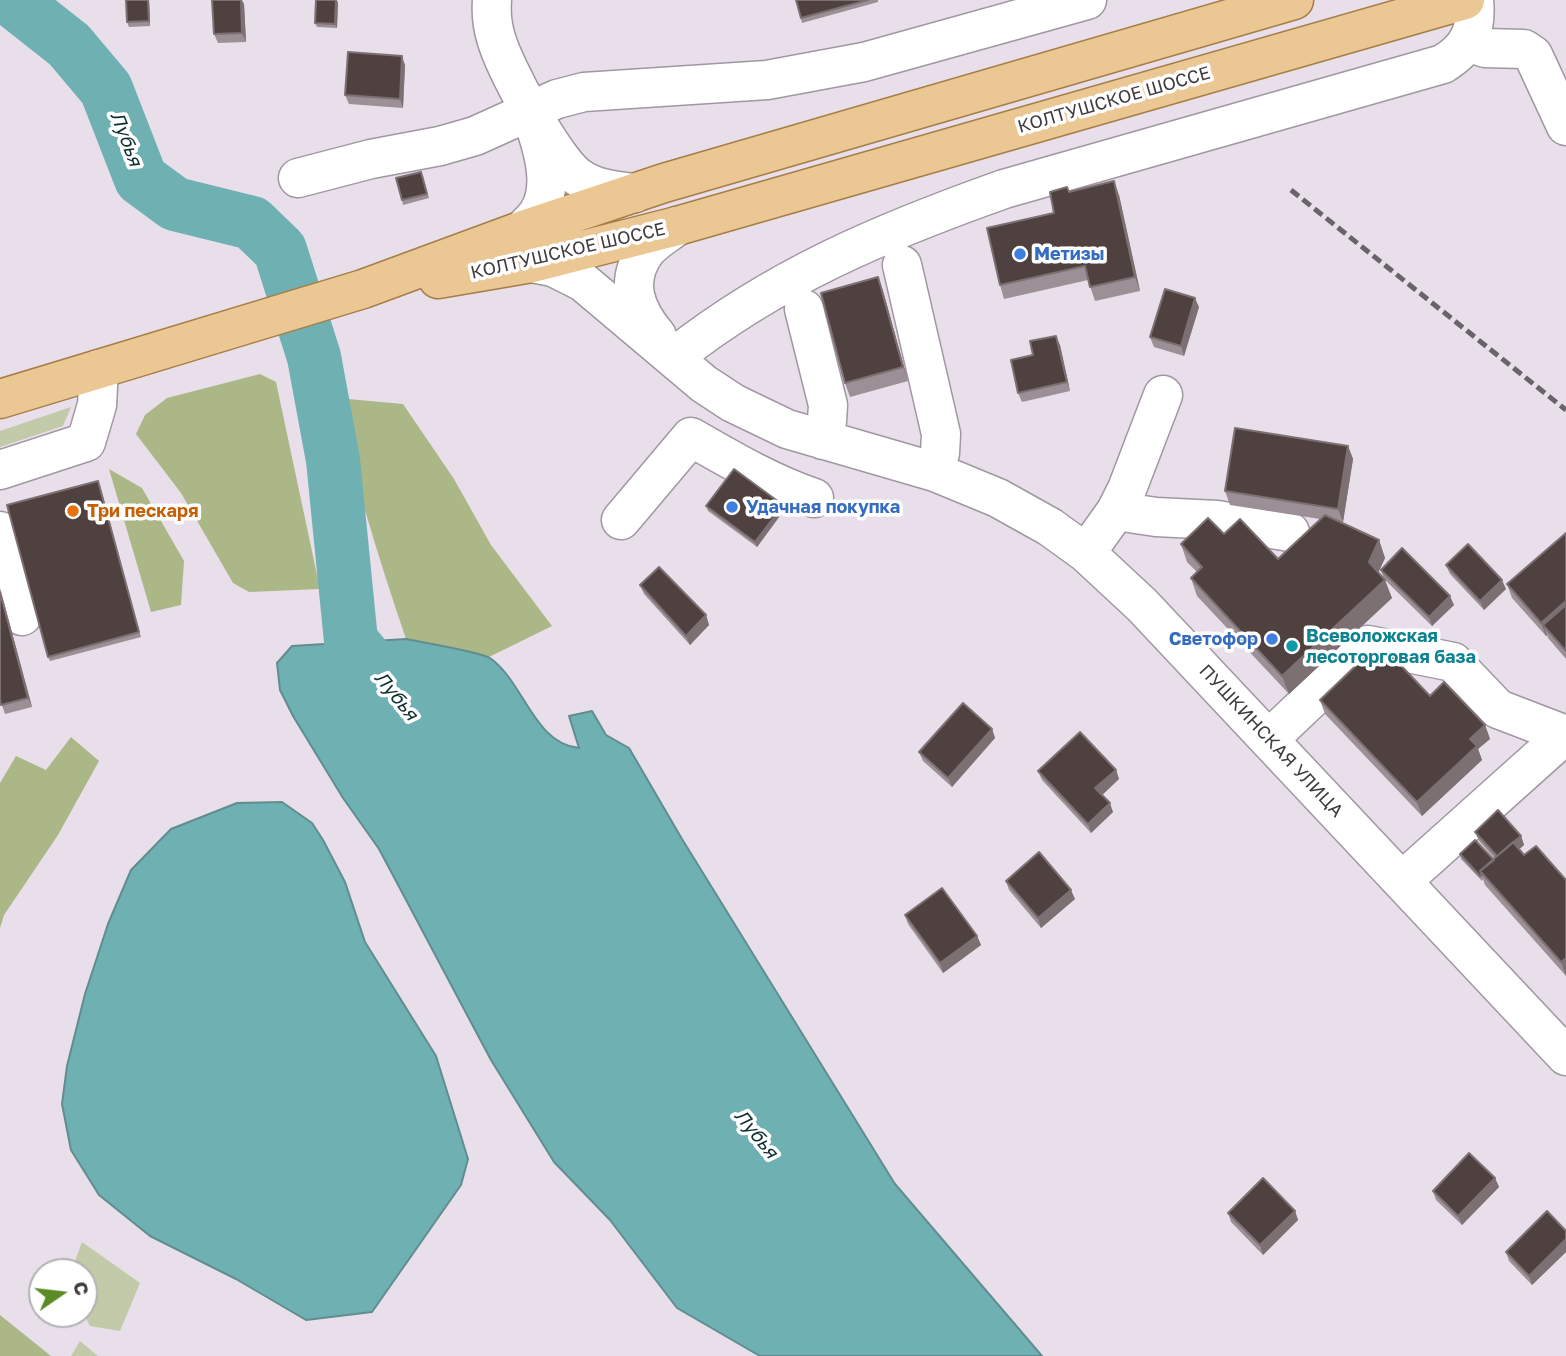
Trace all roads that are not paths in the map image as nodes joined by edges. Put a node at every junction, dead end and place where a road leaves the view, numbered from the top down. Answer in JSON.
{"nodes":[{"id":1,"x":492,"y":0,"type":"edge"},
{"id":2,"x":1087,"y":0,"type":"edge"},
{"id":3,"x":1294,"y":0,"type":"edge"},
{"id":4,"x":1465,"y":0,"type":"edge"},
{"id":5,"x":1474,"y":0,"type":"edge"},
{"id":6,"x":1468,"y":42,"type":"junction"},
{"id":7,"x":531,"y":110,"type":"junction"},
{"id":8,"x":1566,"y":126,"type":"edge"},
{"id":9,"x":298,"y":178,"type":"dead end"},
{"id":10,"x":650,"y":188,"type":"junction"},
{"id":11,"x":677,"y":226,"type":"junction"},
{"id":12,"x":528,"y":246,"type":"junction"},
{"id":13,"x":902,"y":265,"type":"dead end"},
{"id":14,"x":804,"y":309,"type":"dead end"},
{"id":15,"x":674,"y":357,"type":"junction"},
{"id":16,"x":99,"y":369,"type":"junction"},
{"id":17,"x":721,"y":395,"type":"junction"},
{"id":18,"x":1163,"y":395,"type":"dead end"},
{"id":19,"x":0,"y":399,"type":"edge"},
{"id":20,"x":691,"y":437,"type":"junction"},
{"id":21,"x":823,"y":440,"type":"junction"},
{"id":22,"x":0,"y":470,"type":"edge"},
{"id":23,"x":935,"y":472,"type":"junction"},
{"id":24,"x":814,"y":498,"type":"dead end"},
{"id":25,"x":1116,"y":511,"type":"junction"},
{"id":26,"x":621,"y":520,"type":"dead end"},
{"id":27,"x":0,"y":531,"type":"edge"},
{"id":28,"x":1290,"y":532,"type":"dead end"},
{"id":29,"x":1086,"y":553,"type":"junction"},
{"id":30,"x":22,"y":616,"type":"dead end"},
{"id":31,"x":1566,"y":735,"type":"edge"},
{"id":32,"x":1269,"y":739,"type":"junction"},
{"id":33,"x":1402,"y":881,"type":"junction"},
{"id":34,"x":1559,"y":1035,"type":"edge"}],
"edges":[{"from":1,"to":7,"type":"street"},
{"from":2,"to":7,"type":"street"},
{"from":3,"to":10,"type":"main road","name":"КОЛТУШСКОЕ ШОССЕ"},
{"from":4,"to":11,"type":"main road","name":"КОЛТУШСКОЕ ШОССЕ"},
{"from":5,"to":6,"type":"street"},
{"from":6,"to":8,"type":"street"},
{"from":6,"to":15,"type":"street"},
{"from":7,"to":9,"type":"street"},
{"from":7,"to":10,"type":"street"},
{"from":7,"to":12,"type":"street"},
{"from":10,"to":12,"type":"main road","name":"КОЛТУШСКОЕ ШОССЕ"},
{"from":11,"to":12,"type":"main road","name":"КОЛТУШСКОЕ ШОССЕ"},
{"from":11,"to":15,"type":"street","name":"ПУШКИНСКАЯ УЛИЦА"},
{"from":12,"to":15,"type":"street","name":"ПУШКИНСКАЯ УЛИЦА"},
{"from":12,"to":16,"type":"main road","name":"КОЛТУШСКОЕ ШОССЕ"},
{"from":13,"to":23,"type":"street"},
{"from":14,"to":21,"type":"street"},
{"from":15,"to":17,"type":"street","name":"ПУШКИНСКАЯ УЛИЦА"},
{"from":16,"to":19,"type":"main road"},
{"from":16,"to":22,"type":"street"},
{"from":17,"to":20,"type":"street"},
{"from":17,"to":21,"type":"street","name":"ПУШКИНСКАЯ УЛИЦА"},
{"from":18,"to":25,"type":"street"},
{"from":20,"to":24,"type":"street"},
{"from":20,"to":26,"type":"street"},
{"from":21,"to":23,"type":"street","name":"ПУШКИНСКАЯ УЛИЦА"},
{"from":23,"to":29,"type":"street","name":"ПУШКИНСКАЯ УЛИЦА"},
{"from":25,"to":28,"type":"street"},
{"from":25,"to":29,"type":"street"},
{"from":27,"to":30,"type":"street"},
{"from":29,"to":32,"type":"street","name":"ПУШКИНСКАЯ УЛИЦА"},
{"from":31,"to":32,"type":"street"},
{"from":31,"to":33,"type":"street"},
{"from":32,"to":33,"type":"street","name":"ПУШКИНСКАЯ УЛИЦА"},
{"from":33,"to":34,"type":"street","name":"ПУШКИНСКАЯ УЛИЦА"}]}
